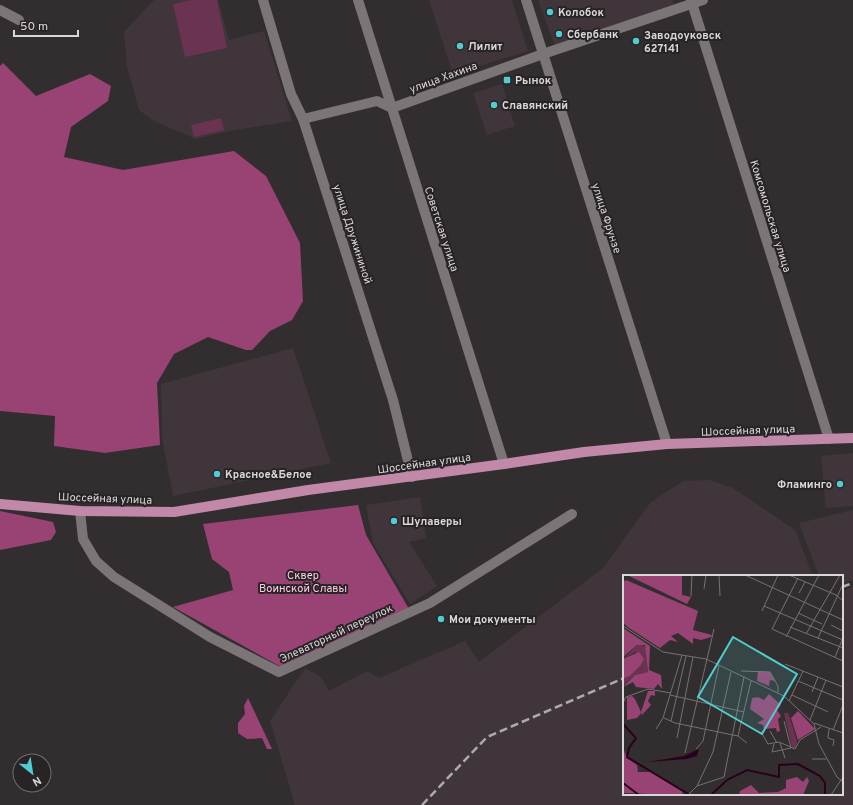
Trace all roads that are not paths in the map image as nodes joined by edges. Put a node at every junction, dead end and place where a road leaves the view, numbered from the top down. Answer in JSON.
{"nodes":[{"id":1,"x":263,"y":0,"type":"edge"},
{"id":2,"x":358,"y":0,"type":"edge"},
{"id":3,"x":526,"y":0,"type":"edge"},
{"id":4,"x":703,"y":0,"type":"edge"},
{"id":5,"x":691,"y":2,"type":"edge"},
{"id":6,"x":0,"y":10,"type":"edge"},
{"id":7,"x":19,"y":20,"type":"dead end"},
{"id":8,"x":543,"y":54,"type":"junction"},
{"id":9,"x":392,"y":108,"type":"junction"},
{"id":10,"x":303,"y":119,"type":"junction"},
{"id":11,"x":853,"y":438,"type":"edge"},
{"id":12,"x":829,"y":439,"type":"junction"},
{"id":13,"x":666,"y":444,"type":"junction"},
{"id":14,"x":504,"y":464,"type":"junction"},
{"id":15,"x":412,"y":477,"type":"junction"},
{"id":16,"x":0,"y":504,"type":"edge"},
{"id":17,"x":80,"y":511,"type":"junction"},
{"id":18,"x":572,"y":514,"type":"dead end"}],
"edges":[{"from":1,"to":10,"type":"street","name":"улица Дружининой"},
{"from":2,"to":9,"type":"street","name":"Советская улица"},
{"from":3,"to":8,"type":"street","name":"улица Фрунзе"},
{"from":4,"to":5,"type":"street","name":"улица Хахина"},
{"from":5,"to":8,"type":"street","name":"улица Хахина"},
{"from":5,"to":12,"type":"street","name":"Комсомольская улица"},
{"from":6,"to":7,"type":"street"},
{"from":8,"to":9,"type":"street","name":"улица Хахина"},
{"from":8,"to":13,"type":"street","name":"улица Фрунзе"},
{"from":9,"to":10,"type":"street"},
{"from":9,"to":14,"type":"street","name":"Советская улица"},
{"from":10,"to":15,"type":"street","name":"улица Дружининой"},
{"from":11,"to":12,"type":"main road","name":"Шоссейная улица"},
{"from":12,"to":13,"type":"main road","name":"Шоссейная улица"},
{"from":13,"to":14,"type":"main road","name":"Шоссейная улица"},
{"from":14,"to":15,"type":"main road","name":"Шоссейная улица"},
{"from":15,"to":17,"type":"main road","name":"Шоссейная улица"},
{"from":16,"to":17,"type":"main road","name":"Шоссейная улица"},
{"from":17,"to":18,"type":"street","name":"Элеваторный переулок"}]}
